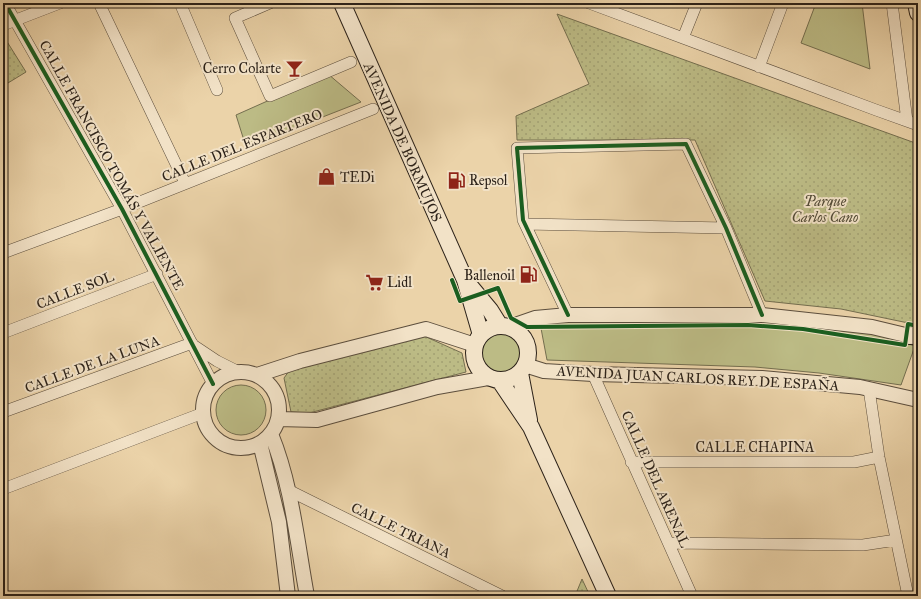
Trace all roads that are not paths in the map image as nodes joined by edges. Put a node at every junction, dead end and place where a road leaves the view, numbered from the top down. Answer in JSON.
{"nodes":[{"id":1,"x":5,"y":3,"type":"edge"},
{"id":2,"x":60,"y":3,"type":"edge"},
{"id":3,"x":99,"y":3,"type":"edge"},
{"id":4,"x":180,"y":3,"type":"edge"},
{"id":5,"x":270,"y":3,"type":"edge"},
{"id":6,"x":342,"y":3,"type":"edge"},
{"id":7,"x":589,"y":3,"type":"edge"},
{"id":8,"x":697,"y":3,"type":"edge"},
{"id":9,"x":783,"y":3,"type":"edge"},
{"id":10,"x":892,"y":3,"type":"edge"},
{"id":11,"x":916,"y":3,"type":"edge"},
{"id":12,"x":609,"y":6,"type":"edge"},
{"id":13,"x":918,"y":13,"type":"edge"},
{"id":14,"x":15,"y":21,"type":"junction"},
{"id":15,"x":3,"y":25,"type":"edge"},
{"id":16,"x":683,"y":38,"type":"junction"},
{"id":17,"x":351,"y":62,"type":"dead end"},
{"id":18,"x":759,"y":67,"type":"junction"},
{"id":19,"x":217,"y":90,"type":"dead end"},
{"id":20,"x":373,"y":109,"type":"dead end"},
{"id":21,"x":906,"y":121,"type":"junction"},
{"id":22,"x":918,"y":125,"type":"edge"},
{"id":23,"x":185,"y":183,"type":"junction"},
{"id":24,"x":122,"y":209,"type":"junction"},
{"id":25,"x":525,"y":224,"type":"junction"},
{"id":26,"x":726,"y":228,"type":"junction"},
{"id":27,"x":3,"y":253,"type":"edge"},
{"id":28,"x":157,"y":274,"type":"junction"},
{"id":29,"x":465,"y":280,"type":"junction"},
{"id":30,"x":568,"y":315,"type":"junction"},
{"id":31,"x":762,"y":315,"type":"junction"},
{"id":32,"x":505,"y":326,"type":"junction"},
{"id":33,"x":3,"y":333,"type":"edge"},
{"id":34,"x":915,"y":336,"type":"edge"},
{"id":35,"x":478,"y":340,"type":"junction"},
{"id":36,"x":192,"y":343,"type":"junction"},
{"id":37,"x":523,"y":369,"type":"junction"},
{"id":38,"x":237,"y":372,"type":"junction"},
{"id":39,"x":593,"y":374,"type":"junction"},
{"id":40,"x":257,"y":375,"type":"junction"},
{"id":41,"x":494,"y":379,"type":"junction"},
{"id":42,"x":213,"y":384,"type":"junction"},
{"id":43,"x":870,"y":389,"type":"junction"},
{"id":44,"x":918,"y":400,"type":"edge"},
{"id":45,"x":3,"y":412,"type":"edge"},
{"id":46,"x":203,"y":413,"type":"junction"},
{"id":47,"x":278,"y":419,"type":"junction"},
{"id":48,"x":531,"y":427,"type":"junction"},
{"id":49,"x":265,"y":439,"type":"junction"},
{"id":50,"x":879,"y":457,"type":"junction"},
{"id":51,"x":631,"y":462,"type":"junction"},
{"id":52,"x":3,"y":489,"type":"edge"},
{"id":53,"x":288,"y":490,"type":"junction"},
{"id":54,"x":896,"y":540,"type":"junction"},
{"id":55,"x":669,"y":543,"type":"junction"},
{"id":56,"x":288,"y":596,"type":"edge"},
{"id":57,"x":307,"y":596,"type":"edge"},
{"id":58,"x":502,"y":596,"type":"edge"},
{"id":59,"x":608,"y":596,"type":"edge"},
{"id":60,"x":692,"y":596,"type":"edge"},
{"id":61,"x":908,"y":596,"type":"edge"}],
"edges":[{"from":1,"to":14,"type":"street","name":"CALLE FRANCISCO TOMÁS Y VALIENTE"},
{"from":2,"to":14,"type":"street"},
{"from":3,"to":23,"type":"street"},
{"from":4,"to":19,"type":"street"},
{"from":5,"to":17,"type":"street"},
{"from":6,"to":29,"type":"main road","name":"AVENIDA DE BORMUJOS"},
{"from":7,"to":12,"type":"street"},
{"from":8,"to":16,"type":"street"},
{"from":9,"to":18,"type":"street"},
{"from":10,"to":21,"type":"street"},
{"from":11,"to":13,"type":"main road"},
{"from":12,"to":16,"type":"street"},
{"from":14,"to":15,"type":"street"},
{"from":14,"to":24,"type":"street","name":"CALLE FRANCISCO TOMÁS Y VALIENTE"},
{"from":16,"to":18,"type":"street"},
{"from":18,"to":21,"type":"street"},
{"from":20,"to":23,"type":"street","name":"CALLE DEL ESPARTERO"},
{"from":21,"to":22,"type":"street"},
{"from":23,"to":24,"type":"street","name":"CALLE DEL ESPARTERO"},
{"from":24,"to":27,"type":"street","name":"CALLE DEL ESPARTERO"},
{"from":24,"to":28,"type":"street","name":"CALLE FRANCISCO TOMÁS Y VALIENTE"},
{"from":25,"to":26,"type":"street"},
{"from":25,"to":26,"type":"street"},
{"from":25,"to":30,"type":"street"},
{"from":26,"to":31,"type":"street"},
{"from":28,"to":33,"type":"street","name":"CALLE SOL"},
{"from":28,"to":36,"type":"street","name":"CALLE FRANCISCO TOMÁS Y VALIENTE"},
{"from":29,"to":32,"type":"main road","name":"AVENIDA DE BORMUJOS"},
{"from":29,"to":35,"type":"main road","name":"AVENIDA DE BORMUJOS"},
{"from":30,"to":31,"type":"street"},
{"from":30,"to":32,"type":"street"},
{"from":31,"to":34,"type":"street"},
{"from":32,"to":35,"type":"main road"},
{"from":32,"to":37,"type":"main road"},
{"from":35,"to":40,"type":"street"},
{"from":35,"to":41,"type":"main road"},
{"from":36,"to":38,"type":"street","name":"CALLE FRANCISCO TOMÁS Y VALIENTE"},
{"from":36,"to":42,"type":"street","name":"CALLE FRANCISCO TOMÁS Y VALIENTE"},
{"from":36,"to":45,"type":"street","name":"CALLE DE LA LUNA"},
{"from":37,"to":39,"type":"street","name":"AVENIDA JUAN CARLOS REY DE ESPAÑA"},
{"from":37,"to":41,"type":"main road"},
{"from":37,"to":48,"type":"main road"},
{"from":38,"to":40,"type":"street"},
{"from":38,"to":42,"type":"street"},
{"from":39,"to":43,"type":"street","name":"AVENIDA JUAN CARLOS REY DE ESPAÑA"},
{"from":39,"to":51,"type":"street","name":"CALLE DEL ARENAL"},
{"from":40,"to":47,"type":"street"},
{"from":41,"to":47,"type":"street"},
{"from":41,"to":48,"type":"main road"},
{"from":42,"to":46,"type":"street"},
{"from":43,"to":44,"type":"street","name":"AVENIDA JUAN CARLOS REY DE ESPAÑA"},
{"from":43,"to":50,"type":"street"},
{"from":46,"to":49,"type":"street"},
{"from":46,"to":52,"type":"street"},
{"from":47,"to":49,"type":"street"},
{"from":48,"to":59,"type":"main road"},
{"from":49,"to":53,"type":"street"},
{"from":49,"to":56,"type":"street"},
{"from":50,"to":51,"type":"street","name":"CALLE CHAPINA"},
{"from":50,"to":54,"type":"street"},
{"from":51,"to":55,"type":"street","name":"CALLE DEL ARENAL"},
{"from":53,"to":57,"type":"street"},
{"from":53,"to":58,"type":"street","name":"CALLE TRIANA"},
{"from":54,"to":55,"type":"street"},
{"from":54,"to":61,"type":"street"},
{"from":55,"to":60,"type":"street","name":"CALLE DEL ARENAL"}]}
